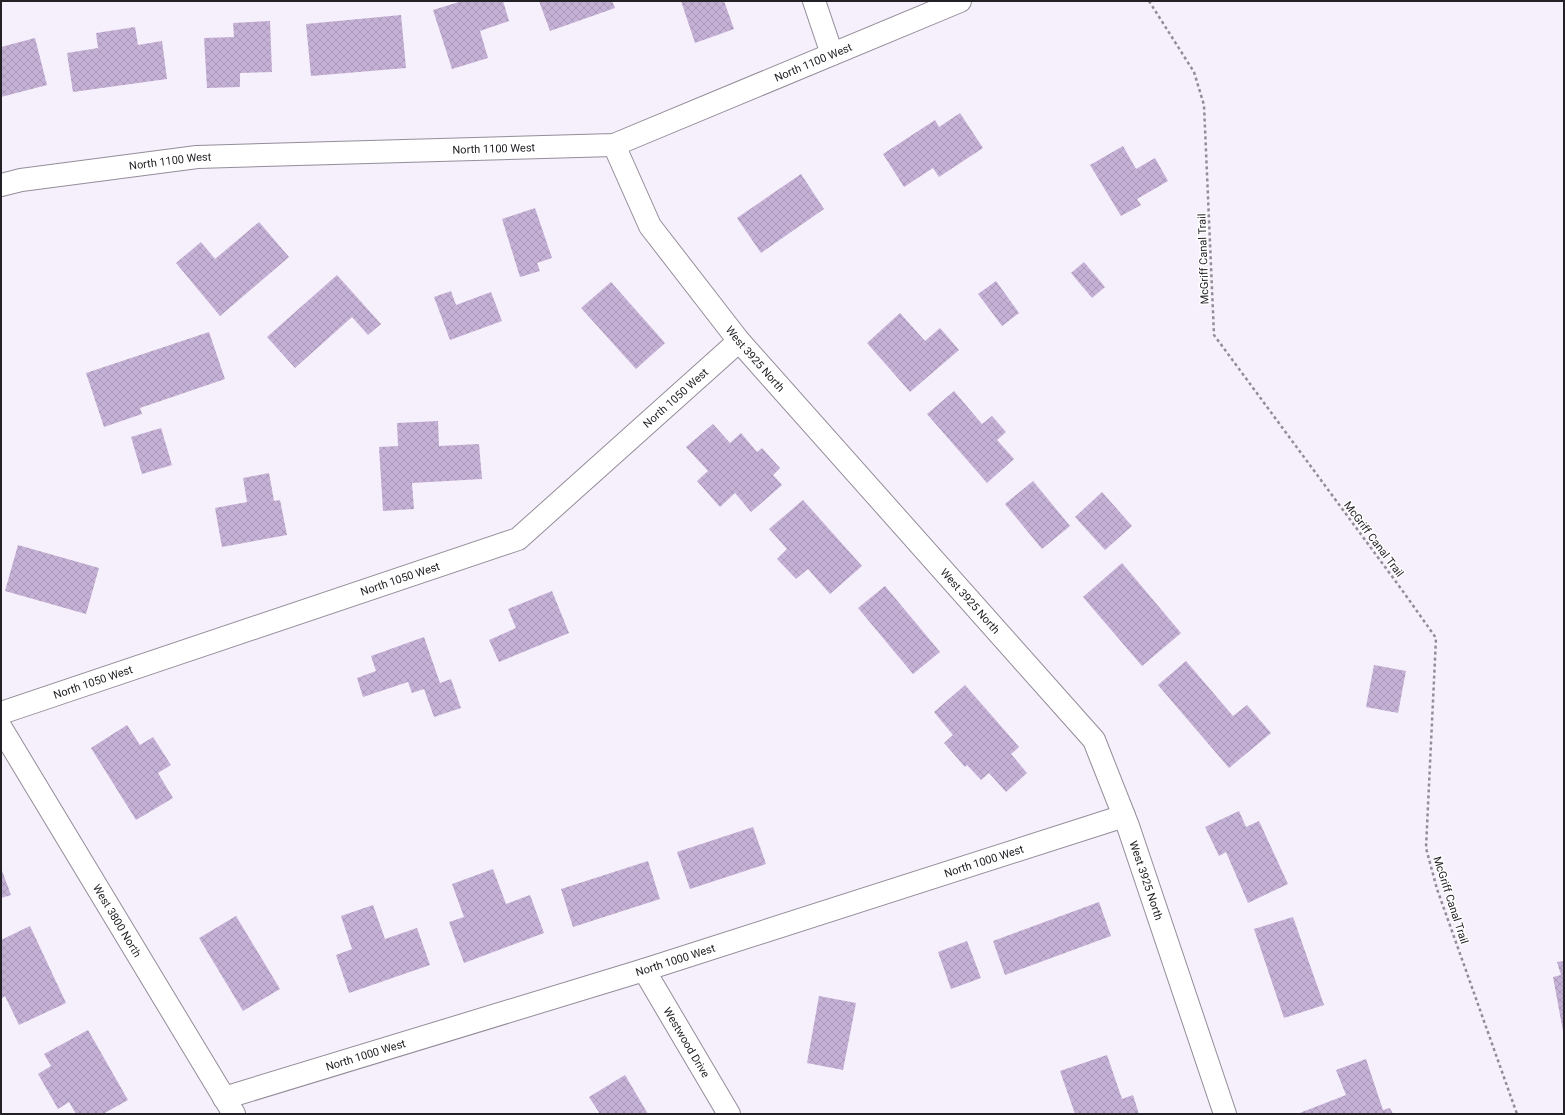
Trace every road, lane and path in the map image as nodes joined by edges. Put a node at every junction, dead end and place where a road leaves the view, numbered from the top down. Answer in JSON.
{"nodes":[{"id":1,"x":814,"y":1,"type":"edge"},
{"id":2,"x":960,"y":1,"type":"edge"},
{"id":3,"x":1149,"y":1,"type":"edge"},
{"id":4,"x":832,"y":54,"type":"junction"},
{"id":5,"x":614,"y":145,"type":"junction"},
{"id":6,"x":1,"y":186,"type":"edge"},
{"id":7,"x":739,"y":341,"type":"junction"},
{"id":8,"x":1,"y":713,"type":"edge"},
{"id":9,"x":1,"y":728,"type":"edge"},
{"id":10,"x":1124,"y":816,"type":"junction"},
{"id":11,"x":644,"y":970,"type":"junction"},
{"id":12,"x":229,"y":1106,"type":"edge"},
{"id":13,"x":729,"y":1114,"type":"edge"},
{"id":14,"x":1225,"y":1114,"type":"edge"},
{"id":15,"x":1517,"y":1114,"type":"edge"}],
"edges":[{"from":1,"to":4,"type":"street"},
{"from":2,"to":4,"type":"street","name":"North 1100 West"},
{"from":3,"to":15,"type":"path","name":"McGriff Canal Trail"},
{"from":4,"to":5,"type":"street","name":"North 1100 West"},
{"from":5,"to":6,"type":"street","name":"North 1100 West"},
{"from":5,"to":7,"type":"street","name":"West 3925 North"},
{"from":7,"to":8,"type":"street","name":"North 1050 West"},
{"from":7,"to":10,"type":"street","name":"West 3925 North"},
{"from":9,"to":12,"type":"street","name":"West 3800 North"},
{"from":10,"to":11,"type":"street","name":"North 1000 West"},
{"from":10,"to":14,"type":"street","name":"West 3925 North"},
{"from":11,"to":12,"type":"street","name":"North 1000 West"},
{"from":11,"to":13,"type":"street","name":"Westwood Drive"}]}
